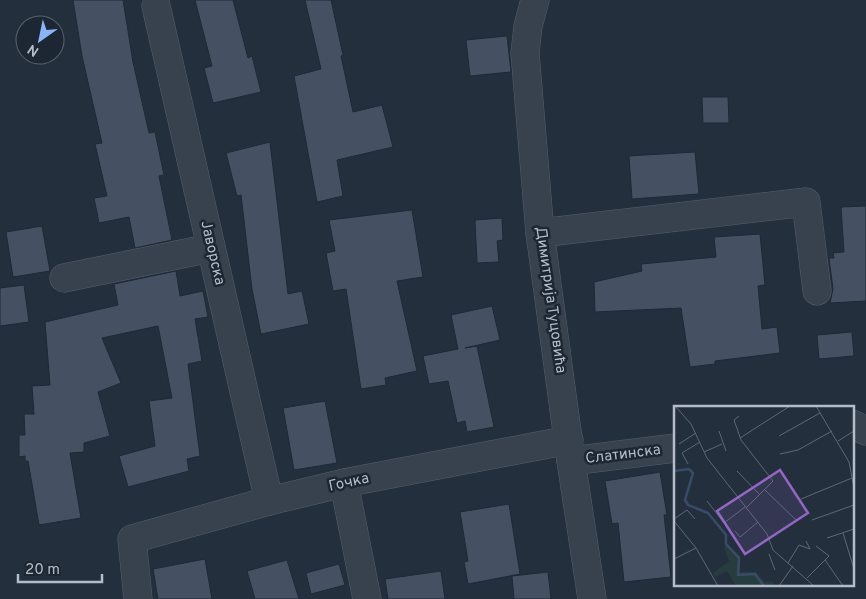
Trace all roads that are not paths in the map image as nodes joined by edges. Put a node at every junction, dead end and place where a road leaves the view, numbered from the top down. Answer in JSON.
{"nodes":[{"id":1,"x":535,"y":0,"type":"edge"},
{"id":2,"x":156,"y":6,"type":"dead end"},
{"id":3,"x":540,"y":233,"type":"junction"},
{"id":4,"x":211,"y":248,"type":"junction"},
{"id":5,"x":64,"y":278,"type":"dead end"},
{"id":6,"x":817,"y":291,"type":"dead end"},
{"id":7,"x":854,"y":425,"type":"edge"},
{"id":8,"x":866,"y":431,"type":"edge"},
{"id":9,"x":674,"y":448,"type":"edge"},
{"id":10,"x":570,"y":451,"type":"junction"},
{"id":11,"x":344,"y":483,"type":"junction"},
{"id":12,"x":269,"y":501,"type":"junction"},
{"id":13,"x":138,"y":599,"type":"edge"},
{"id":14,"x":367,"y":599,"type":"edge"},
{"id":15,"x":592,"y":599,"type":"edge"}],
"edges":[{"from":1,"to":3,"type":"street","name":"Димитрија Туцовића"},
{"from":2,"to":4,"type":"street","name":"Јаворска"},
{"from":3,"to":6,"type":"street"},
{"from":3,"to":10,"type":"street","name":"Димитрија Туцовића"},
{"from":4,"to":5,"type":"street"},
{"from":4,"to":12,"type":"street","name":"Јаворска"},
{"from":7,"to":8,"type":"street"},
{"from":9,"to":10,"type":"street","name":"Слатинска"},
{"from":10,"to":11,"type":"street","name":"Гочка"},
{"from":10,"to":15,"type":"street","name":"Димитрија Туцовића"},
{"from":11,"to":12,"type":"street","name":"Гочка"},
{"from":11,"to":14,"type":"street"},
{"from":12,"to":13,"type":"street","name":"Гочка"}]}
